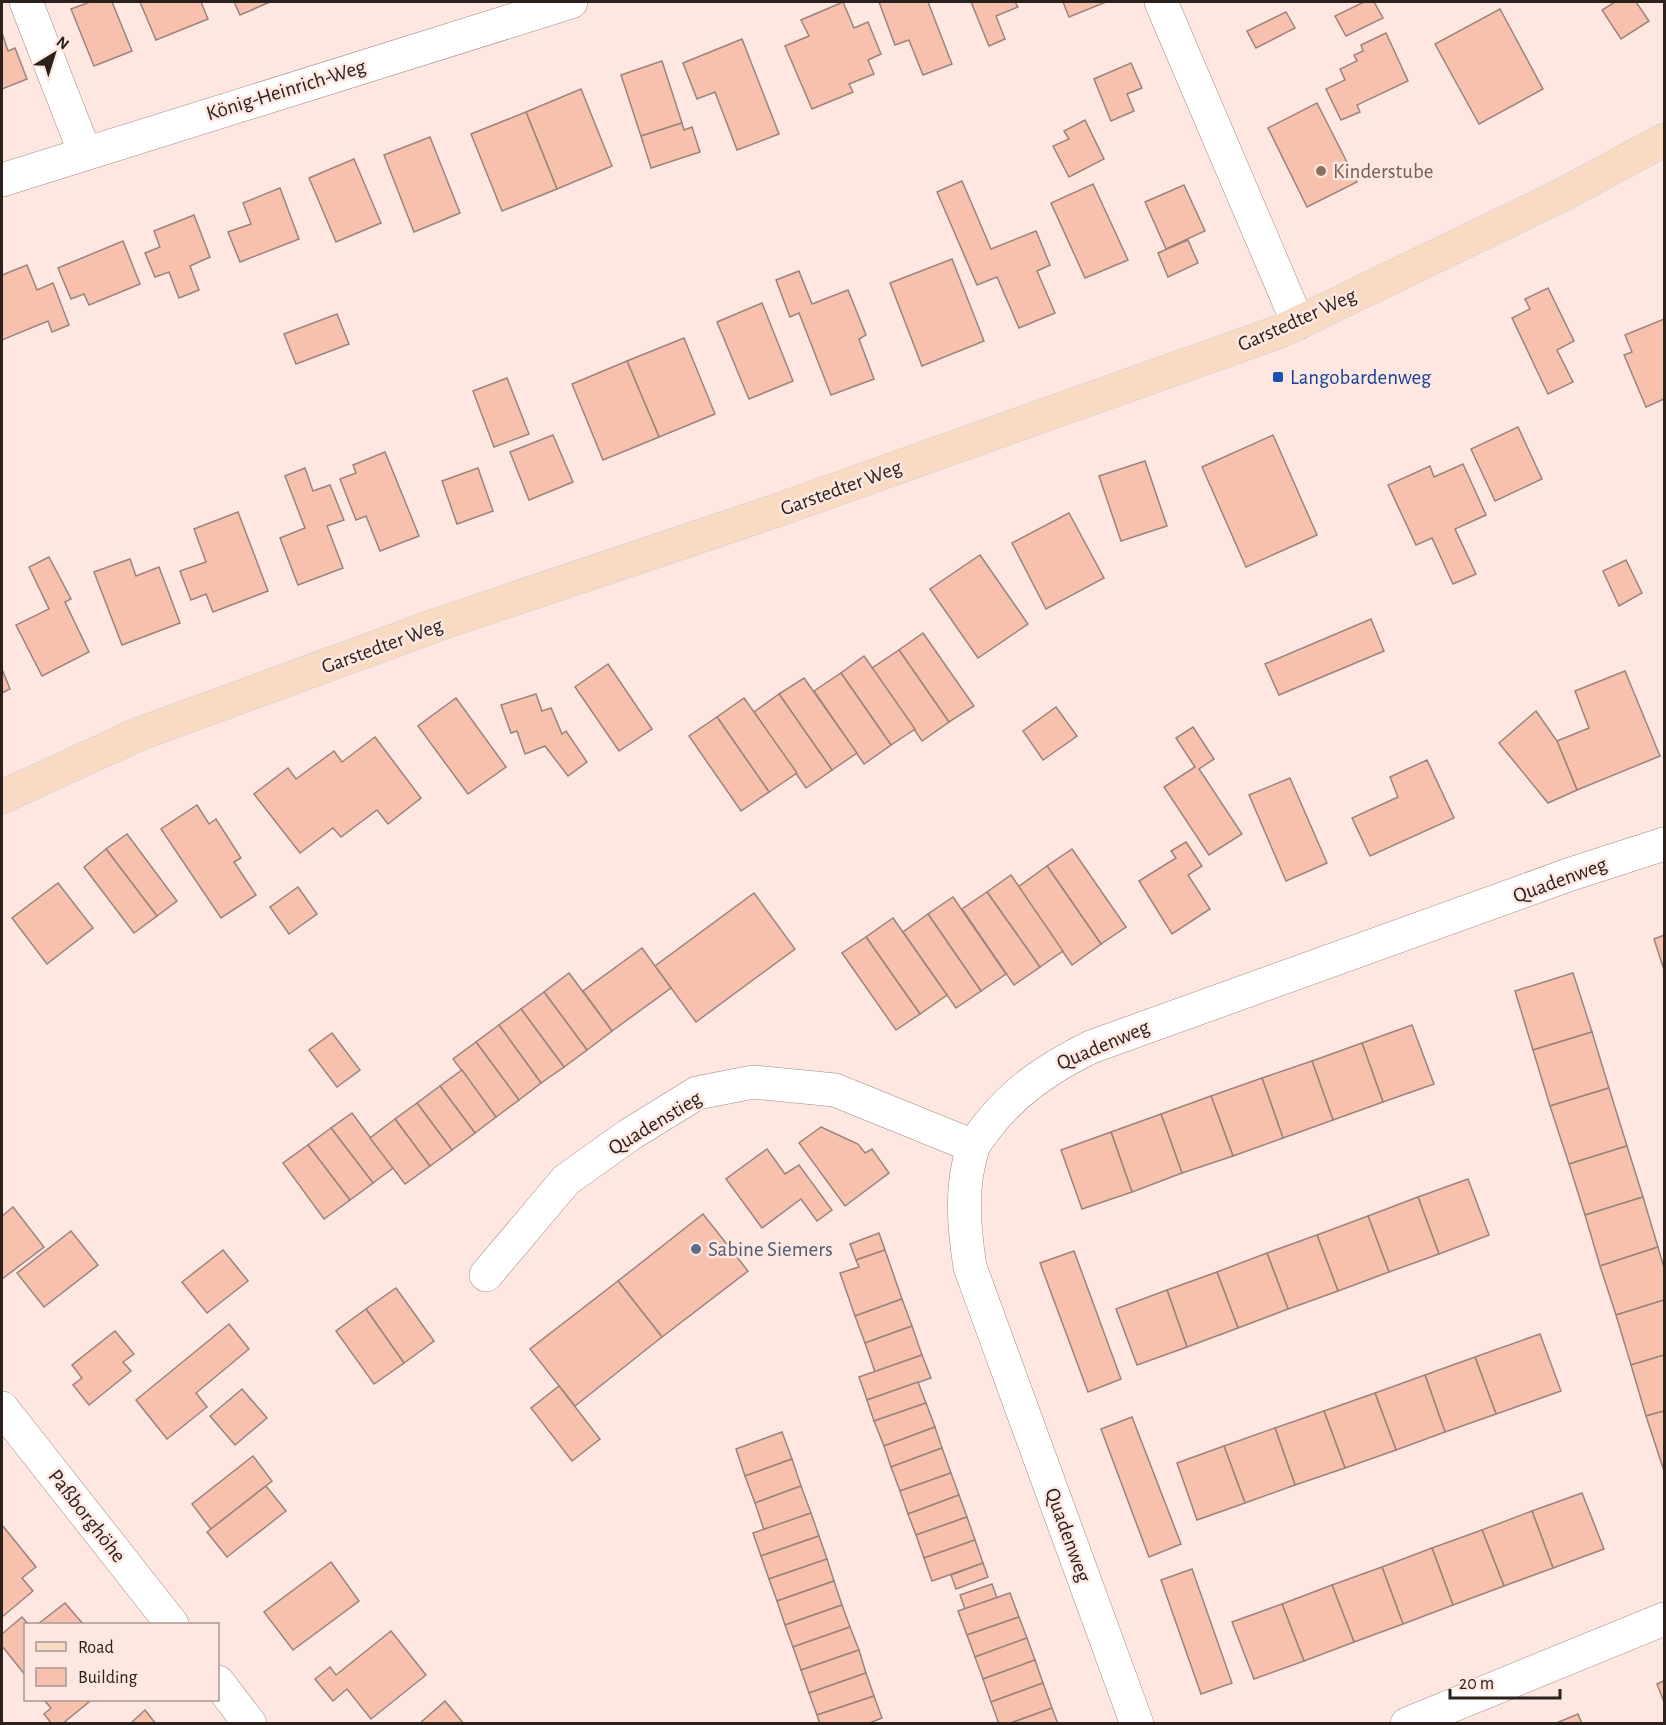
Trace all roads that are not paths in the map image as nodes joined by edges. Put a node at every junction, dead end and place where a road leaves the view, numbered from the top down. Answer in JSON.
{"nodes":[{"id":1,"x":26,"y":2,"type":"edge"},
{"id":2,"x":571,"y":2,"type":"edge"},
{"id":3,"x":1161,"y":2,"type":"edge"},
{"id":4,"x":1665,"y":140,"type":"edge"},
{"id":5,"x":85,"y":153,"type":"junction"},
{"id":6,"x":2,"y":180,"type":"edge"},
{"id":7,"x":1298,"y":323,"type":"junction"},
{"id":8,"x":2,"y":797,"type":"edge"},
{"id":9,"x":1665,"y":844,"type":"edge"},
{"id":10,"x":974,"y":1146,"type":"junction"},
{"id":11,"x":486,"y":1275,"type":"dead end"},
{"id":12,"x":2,"y":1408,"type":"edge"},
{"id":13,"x":1665,"y":1619,"type":"edge"},
{"id":14,"x":171,"y":1623,"type":"edge"},
{"id":15,"x":219,"y":1683,"type":"edge"},
{"id":16,"x":250,"y":1724,"type":"edge"},
{"id":17,"x":1137,"y":1724,"type":"edge"},
{"id":18,"x":1407,"y":1724,"type":"edge"}],
"edges":[{"from":1,"to":5,"type":"street"},
{"from":2,"to":5,"type":"street","name":"König-Heinrich-Weg"},
{"from":3,"to":7,"type":"street"},
{"from":4,"to":7,"type":"main road","name":"Garstedter Weg"},
{"from":5,"to":6,"type":"street","name":"König-Heinrich-Weg"},
{"from":7,"to":8,"type":"main road","name":"Garstedter Weg"},
{"from":9,"to":10,"type":"street","name":"Quadenweg"},
{"from":10,"to":11,"type":"street","name":"Quadenstieg"},
{"from":10,"to":17,"type":"street","name":"Quadenweg"},
{"from":12,"to":14,"type":"street","name":"Paßborghöhe"},
{"from":13,"to":18,"type":"street"},
{"from":15,"to":16,"type":"street"}]}
